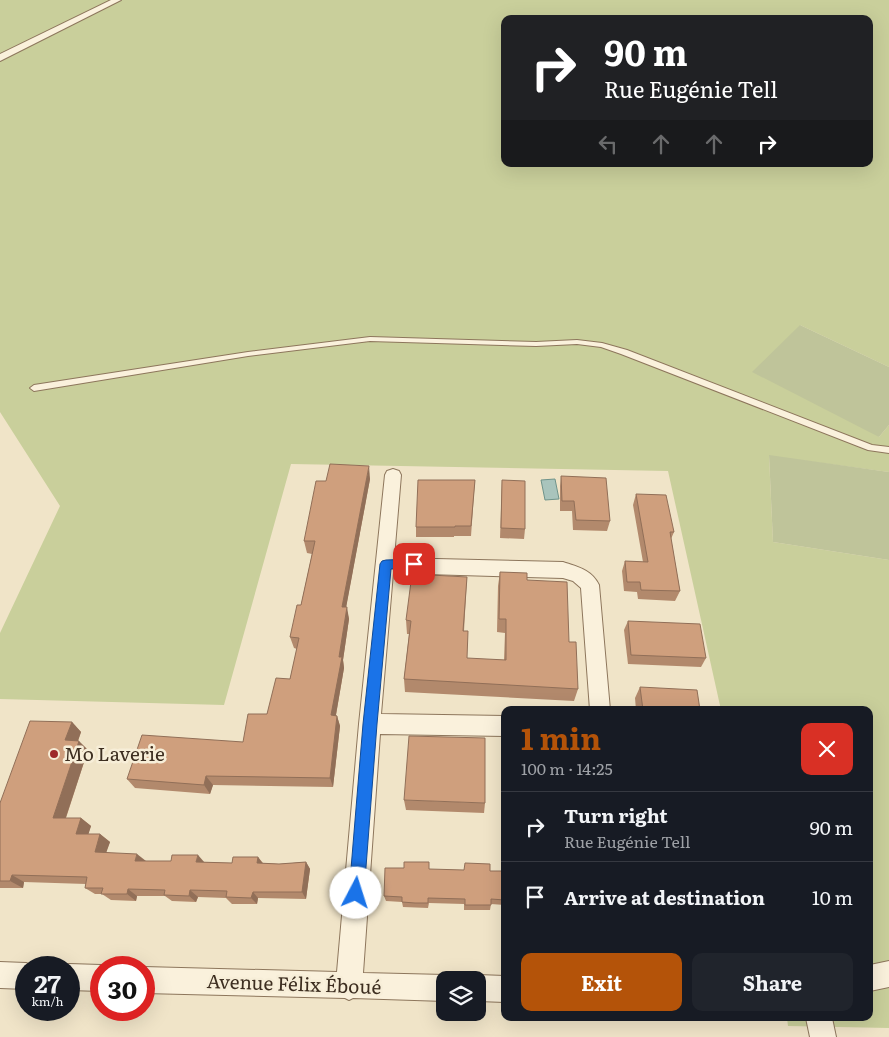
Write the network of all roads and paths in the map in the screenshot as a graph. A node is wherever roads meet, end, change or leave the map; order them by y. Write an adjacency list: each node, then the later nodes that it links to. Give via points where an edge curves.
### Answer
1 (117, 0): 2 (street)
2 (0, 58)
3 (34, 388): 4 (lane, via 248,354 370,339 536,344 577,342 602,344 837,436 871,448)
4 (889, 450)
5 (393, 476): 6 (street)
6 (386, 564): 7 (street, via 563,570 579,575 590,585); 8 (street)
7 (600, 706)
8 (370, 724): 9 (street); 15 (street)
9 (501, 726)
10 (889, 974): 13 (street)
11 (0, 975): 12 (street)
12 (15, 976)
13 (873, 977)
14 (155, 980): 15 (street, Avenue Félix Éboué)
15 (349, 986): 16 (street, Avenue Félix Éboué)
16 (436, 988)
17 (486, 988): 18 (street)
18 (501, 989)
19 (820, 1021): 20 (street)
20 (824, 1037)

